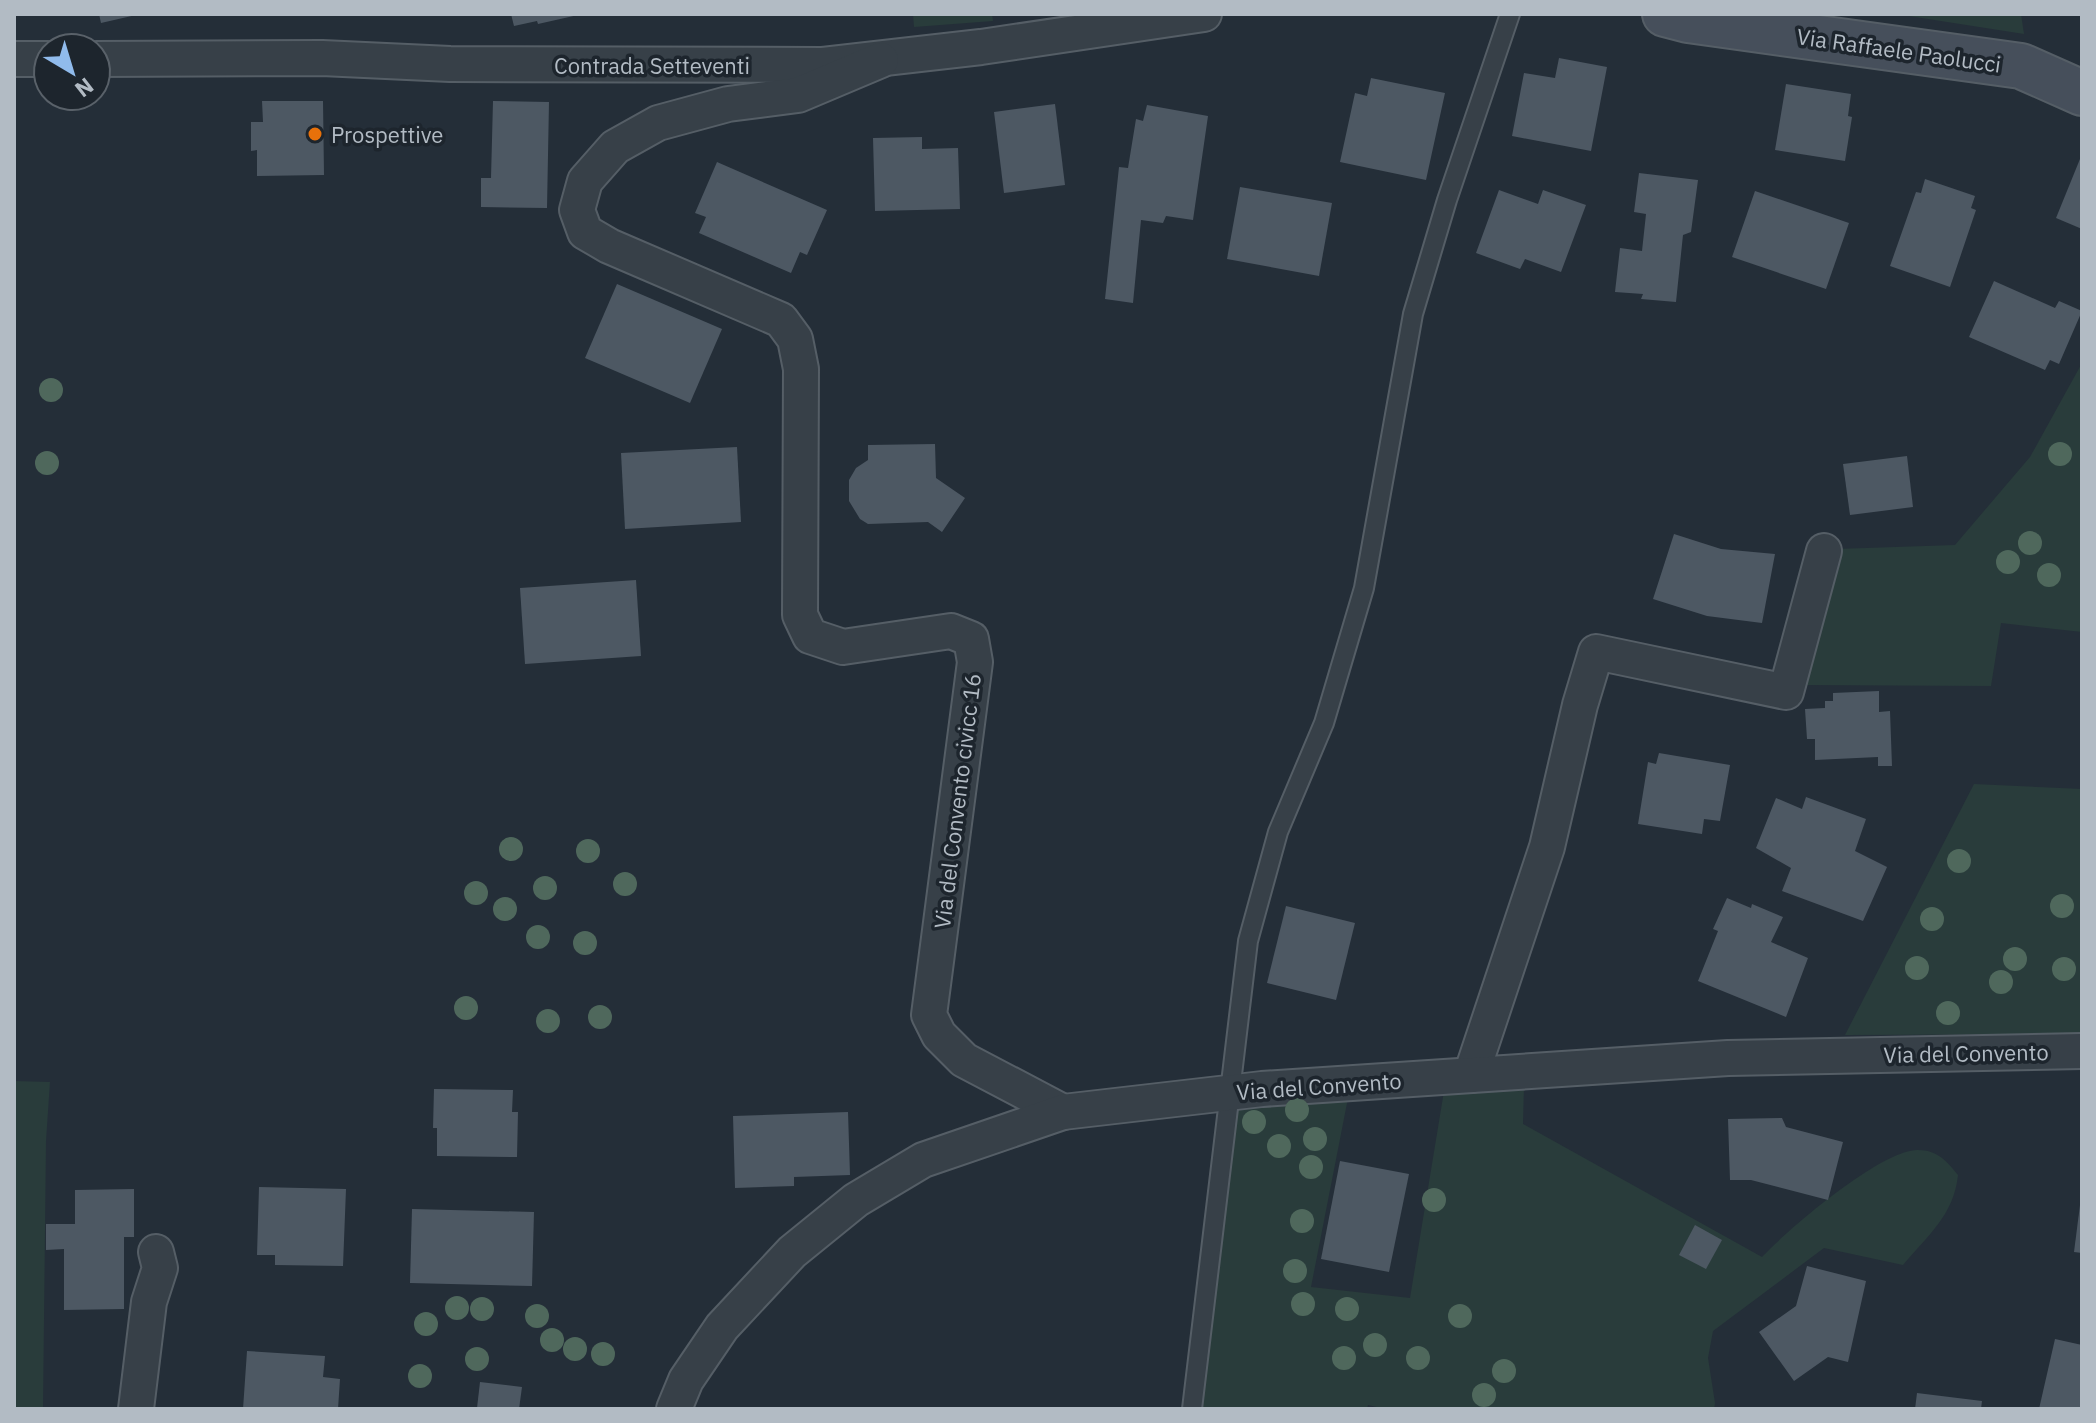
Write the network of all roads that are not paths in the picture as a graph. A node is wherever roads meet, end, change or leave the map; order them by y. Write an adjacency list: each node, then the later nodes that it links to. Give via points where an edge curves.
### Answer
1 (1204, 14): 5 (street, Contrada Setteventi)
2 (1510, 14): 10 (lane, via 1413,314 1364,588 1324,723 1278,832 1248,941)
3 (1665, 14): 6 (main road, Via Raffaele Paolucci, via 2021,66)
4 (112, 59): 5 (street, Contrada Setteventi, via 761,65)
5 (881, 60): 11 (street, Via del Convento civicc 16, via 798,95 728,104 658,123 615,147 585,181 577,210 585,232 781,320 795,339 801,369 800,615 810,636 843,647 951,631 971,639 975,662 929,1015 939,1035 964,1060)
6 (2082, 93)
7 (1824, 551): 9 (street, via 1786,692 1596,652 1547,847)
8 (2082, 1051): 9 (street, Via del Convento, via 1742,1057)
9 (1471, 1075): 10 (street, Via del Convento)
10 (1229, 1092): 11 (street, Via del Convento); 15 (lane)
11 (1063, 1112): 14 (street, Via del Convento, via 923,1160 856,1200 792,1252 722,1327 686,1380)
12 (156, 1252): 13 (street, via 160,1268 149,1302)
13 (136, 1409)
14 (674, 1409)
15 (1192, 1409)

